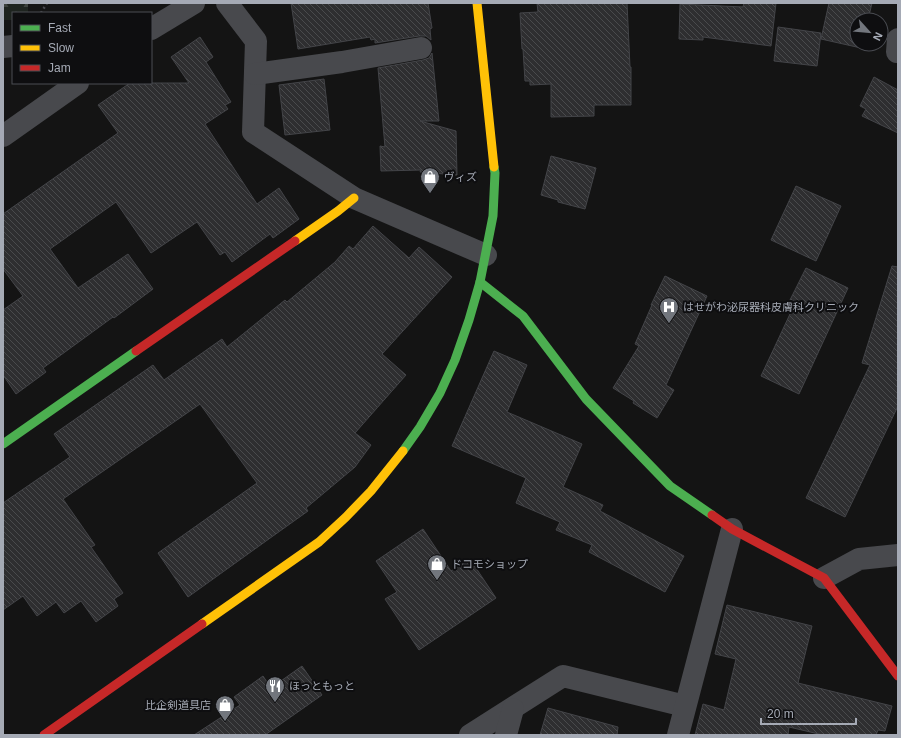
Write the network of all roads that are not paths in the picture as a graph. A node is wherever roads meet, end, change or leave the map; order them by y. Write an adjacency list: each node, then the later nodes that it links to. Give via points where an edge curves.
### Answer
1 (194, 3): 4 (street)
2 (227, 3): 6 (street, via 256,41)
3 (477, 3): 10 (street, via 495,173 493,216)
4 (152, 28)
5 (421, 48): 6 (street)
6 (255, 74): 9 (street, via 253,132)
7 (77, 84): 8 (street)
8 (3, 136)
9 (354, 198): 10 (street); 12 (street)
10 (486, 255): 11 (street)
11 (480, 282): 13 (street, via 523,316 586,399 670,486); 19 (street, via 455,360 440,393 396,460 346,517 319,542)
12 (3, 444)
13 (732, 529): 15 (street); 17 (street)
14 (898, 555): 15 (street, via 859,559)
15 (824, 578): 16 (street)
16 (898, 676)
17 (685, 706): 18 (street, via 563,676); 22 (street)
18 (512, 709): 20 (street); 21 (street)
19 (44, 735)
20 (470, 735)
21 (506, 735)
22 (678, 735)

